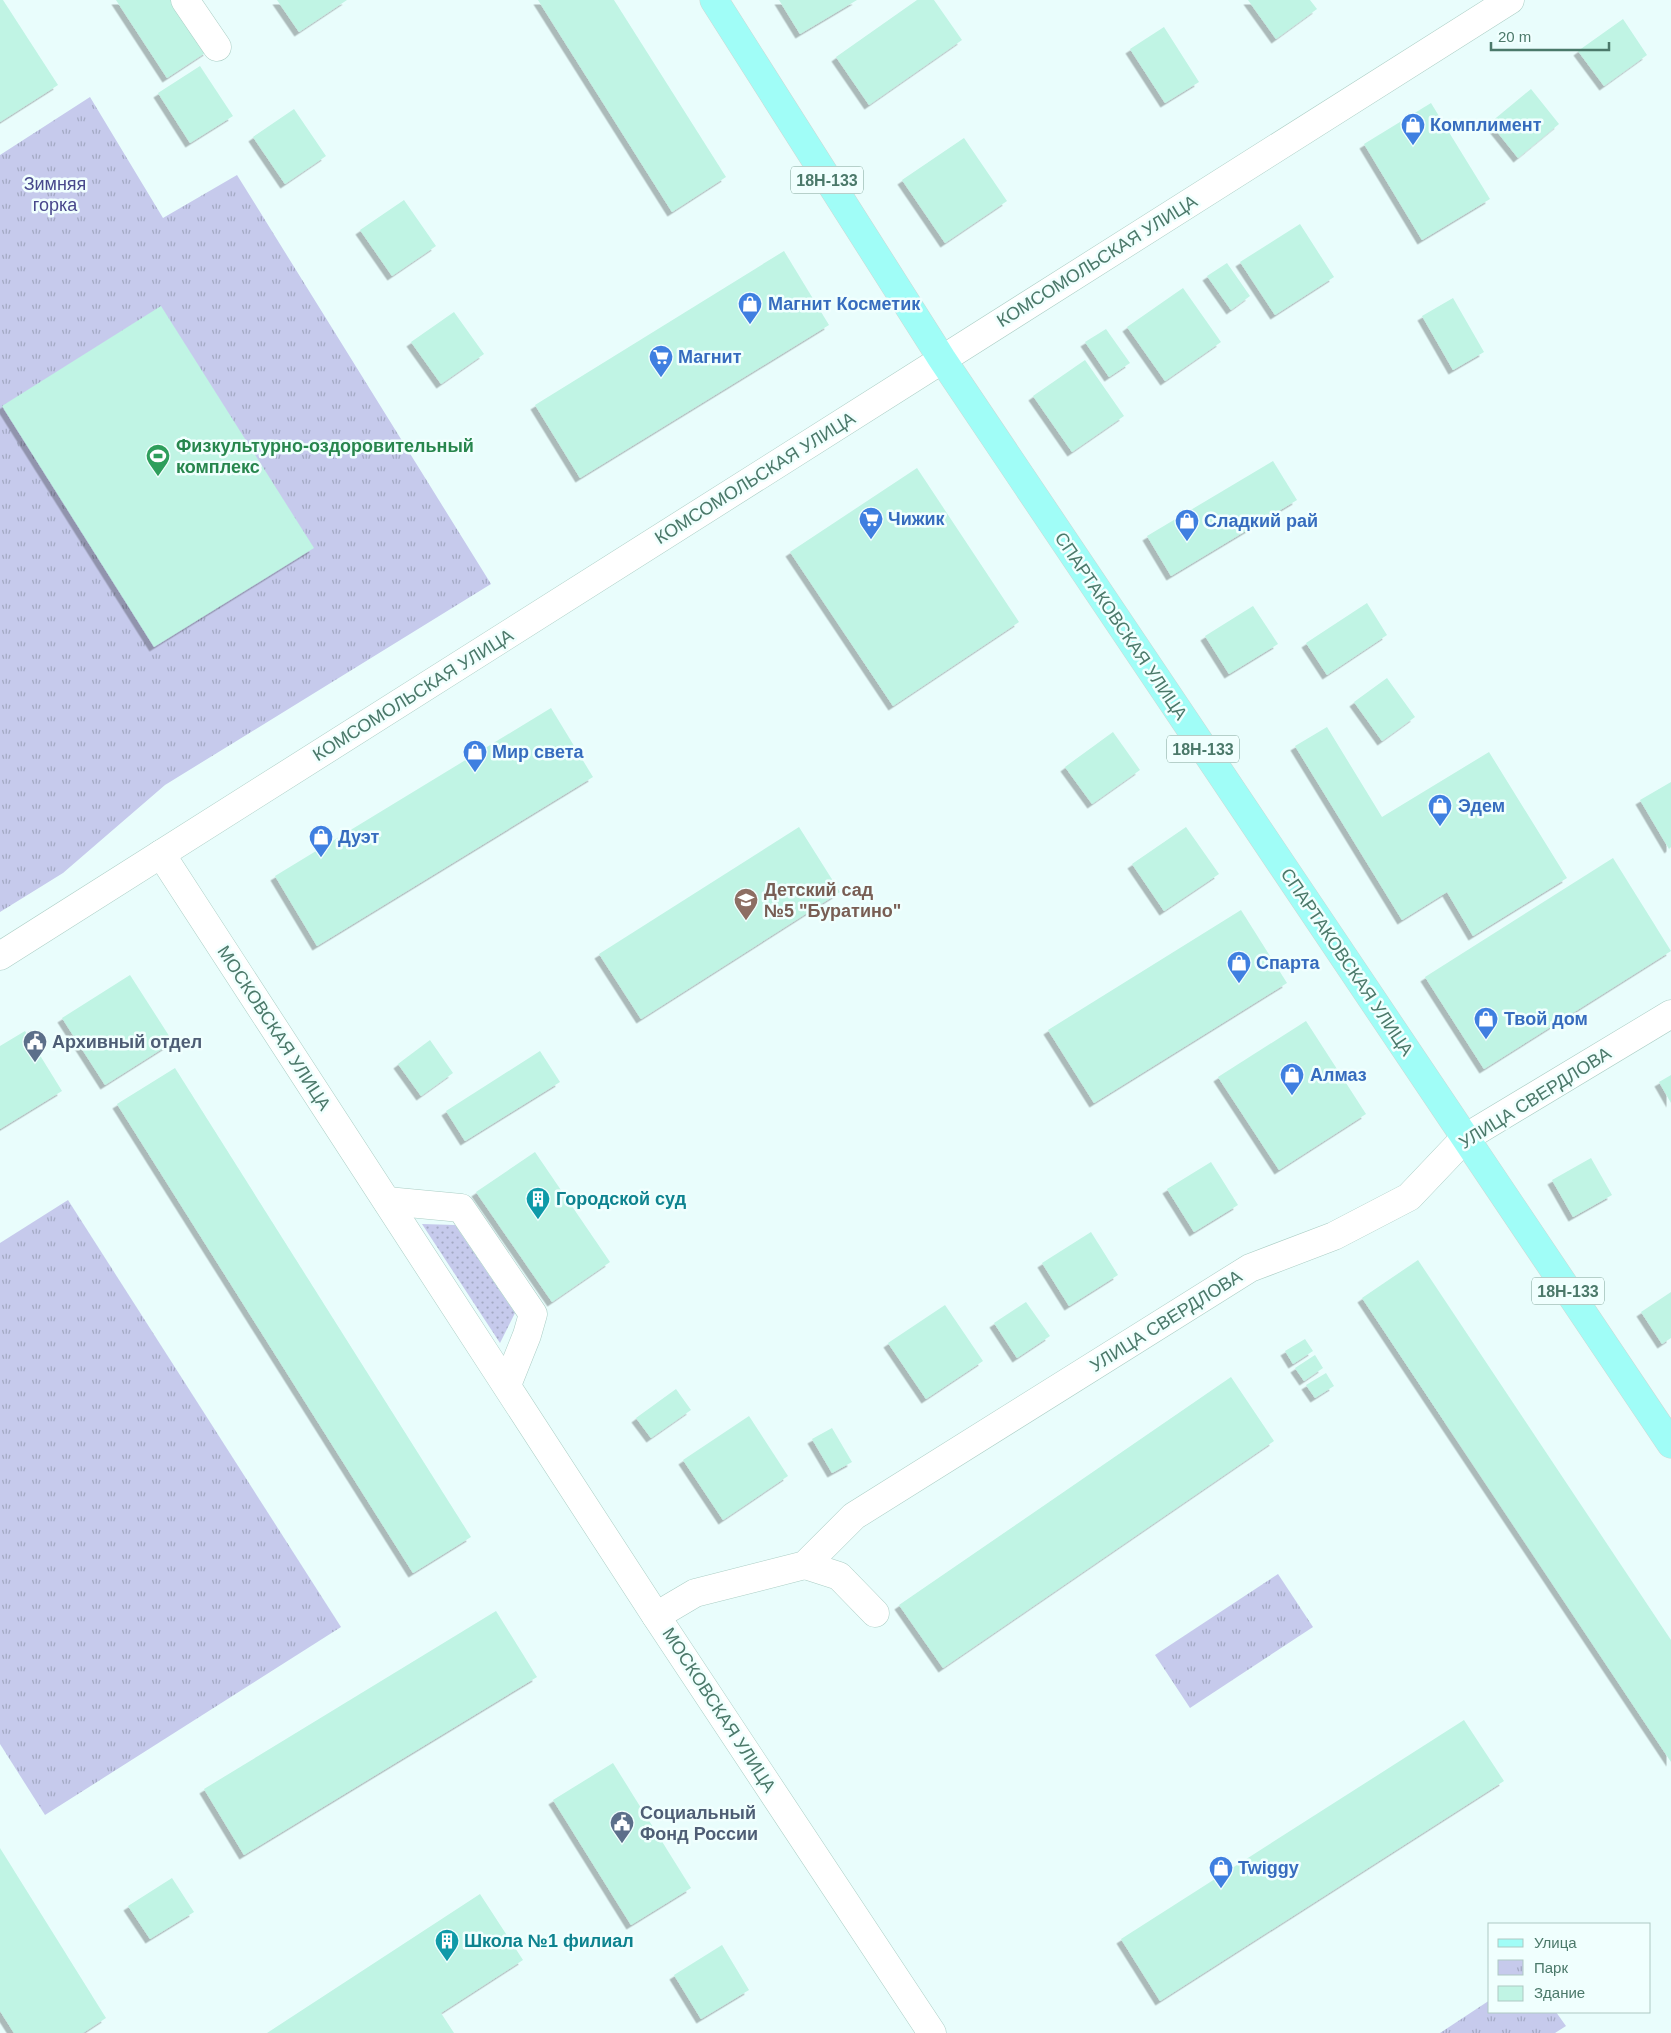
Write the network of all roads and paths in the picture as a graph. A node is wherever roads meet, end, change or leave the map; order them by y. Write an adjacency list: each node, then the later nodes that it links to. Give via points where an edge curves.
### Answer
1 (185, 0): 4 (street)
2 (714, 0): 5 (main road, СПАРТАКОВСКАЯ УЛИЦА / 18Н-133)
3 (1510, 0): 5 (street, КОМСОМОЛЬСКАЯ УЛИЦА)
4 (217, 47)
5 (942, 359): 6 (street, КОМСОМОЛЬСКАЯ УЛИЦА); 9 (main road, СПАРТАКОВСКАЯ УЛИЦА / 18Н-133)
6 (161, 854): 7 (street, КОМСОМОЛЬСКАЯ УЛИЦА); 10 (street, МОСКОВСКАЯ УЛИЦА)
7 (0, 956)
8 (1671, 1014): 9 (street, УЛИЦА СВЕРДЛОВА)
9 (1465, 1138): 12 (main road, СПАРТАКОВСКАЯ УЛИЦА / 18Н-133); 13 (street, УЛИЦА СВЕРДЛОВА, via 1409,1196 1334,1236 1250,1268 854,1516)
10 (388, 1201): 11 (street, МОСКОВСКАЯ УЛИЦА); 11 (street, via 461,1208 532,1314)
11 (507, 1385): 15 (street, МОСКОВСКАЯ УЛИЦА)
12 (1671, 1444)
13 (806, 1565): 14 (street, via 839,1576); 15 (street, via 695,1593)
14 (875, 1613)
15 (656, 1616): 16 (street, МОСКОВСКАЯ УЛИЦА)
16 (932, 2033)

